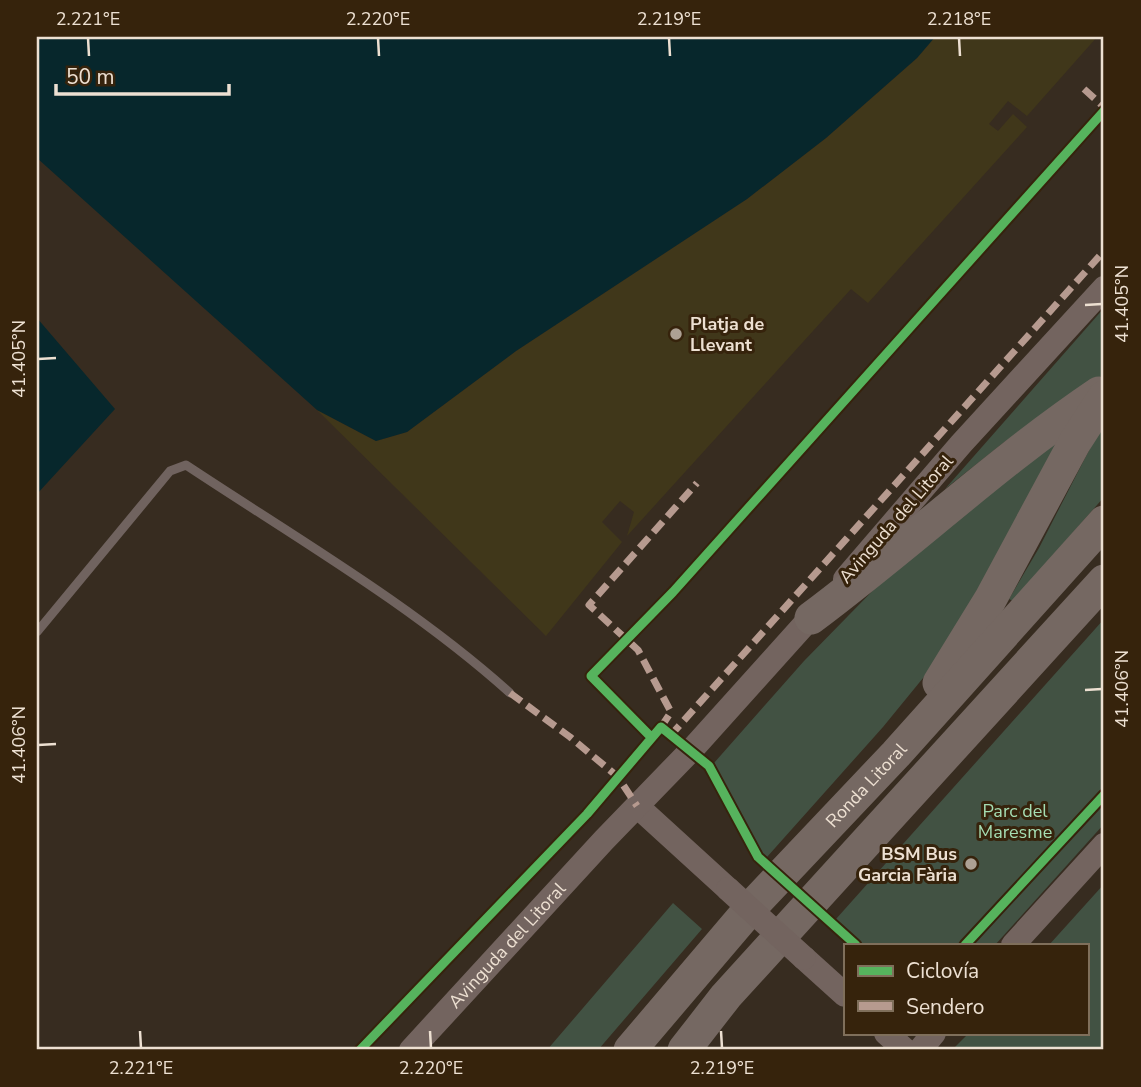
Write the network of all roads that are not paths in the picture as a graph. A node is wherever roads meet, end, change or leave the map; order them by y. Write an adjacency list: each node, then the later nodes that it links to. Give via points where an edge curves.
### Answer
1 (1104, 288): 6 (main road, Avinguda del Litoral)
2 (1104, 389): 6 (highway)
3 (1104, 397): 9 (highway, via 990,600)
4 (1104, 522): 9 (highway, Ronda Litoral)
5 (1104, 581): 18 (highway, via 726,996)
6 (811, 618): 10 (main road, Avinguda del Litoral)
7 (37, 632): 8 (lane, via 170,471 186,466 468,655)
8 (510, 693)
9 (896, 754): 17 (highway, Ronda Litoral, via 755,903)
10 (637, 806): 13 (main road, bridge); 16 (main road, Avinguda del Litoral)
11 (1104, 845): 12 (main road)
12 (1014, 944)
13 (844, 994)
14 (887, 1034): 19 (main road)
15 (933, 1034): 20 (main road)
16 (411, 1050)
17 (630, 1050)
18 (684, 1050)
19 (905, 1050)
20 (920, 1050)

